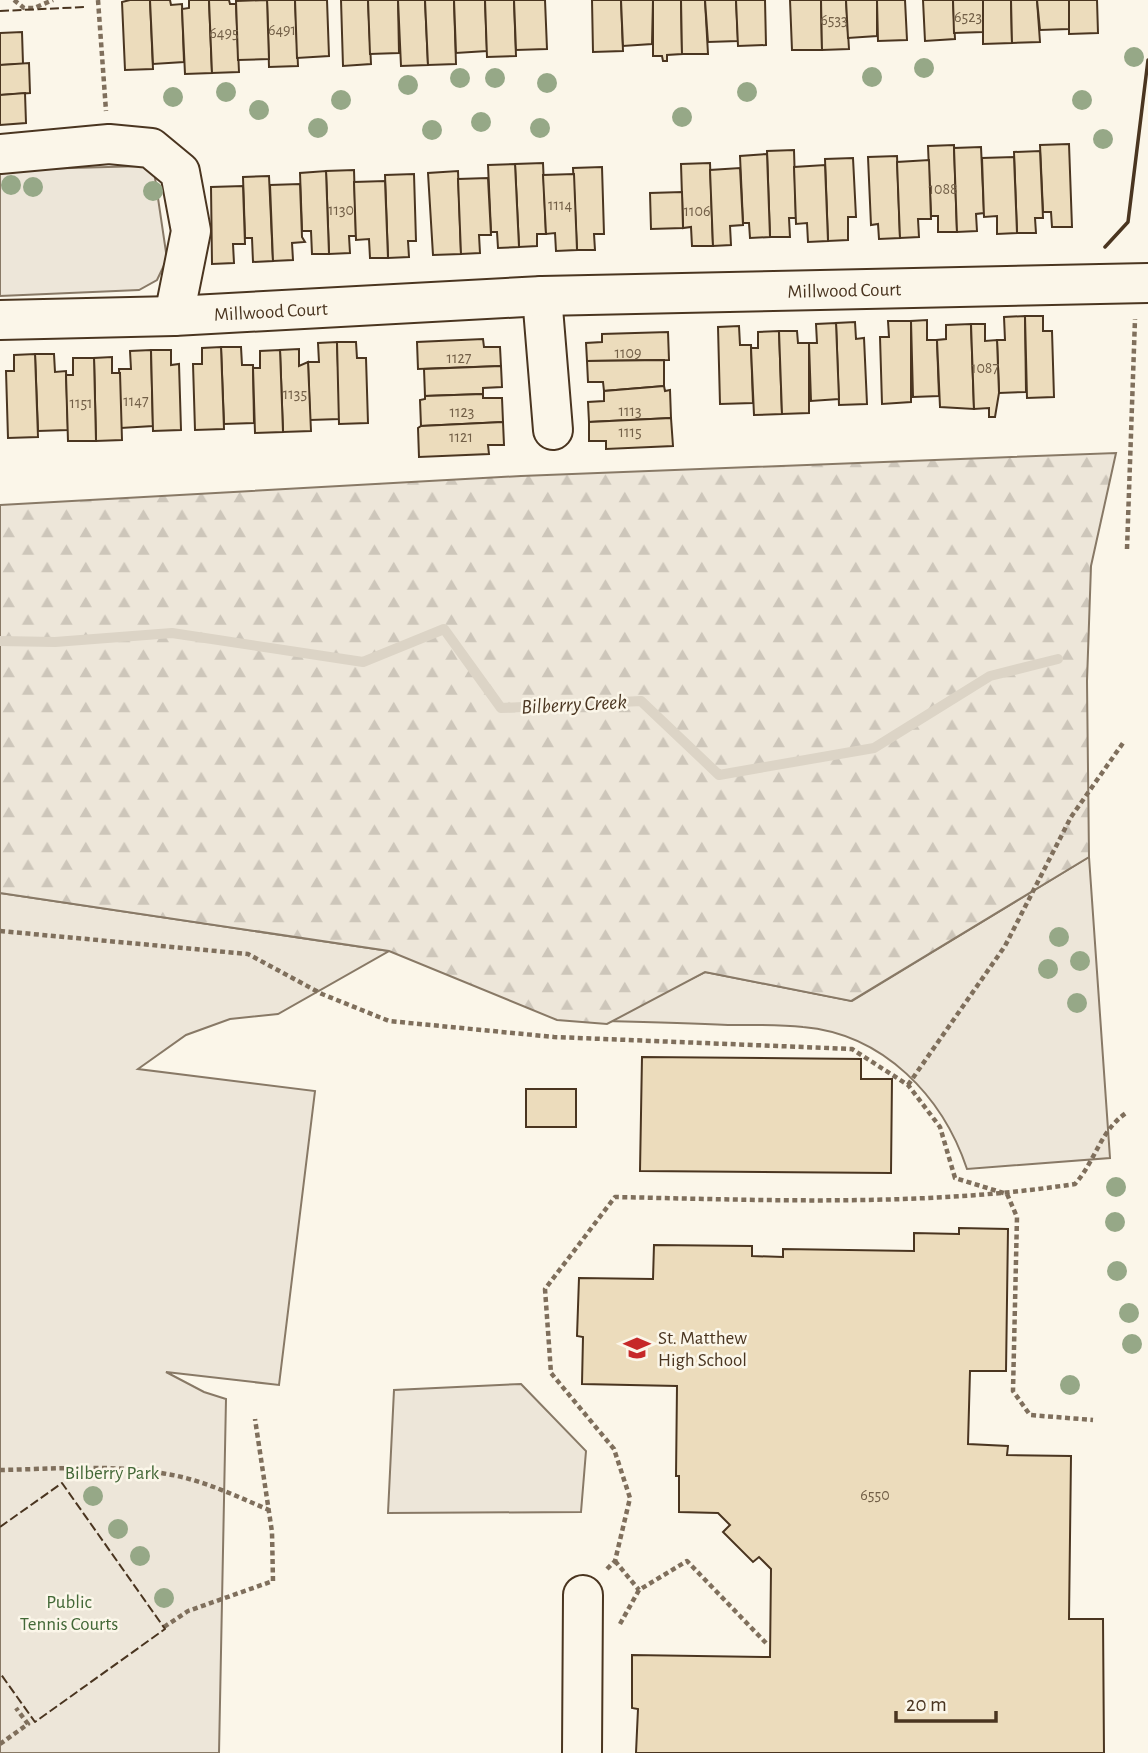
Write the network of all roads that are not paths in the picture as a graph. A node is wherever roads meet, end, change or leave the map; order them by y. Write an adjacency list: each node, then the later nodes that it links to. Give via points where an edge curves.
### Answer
1 (0, 154): 4 (street, via 109,144 151,148 180,172 191,231)
2 (542, 296): 3 (street, Millwood Court); 4 (street, Millwood Court); 6 (street)
3 (1142, 300)
4 (174, 316): 5 (street, Millwood Court)
5 (0, 320)
6 (552, 430)
7 (583, 1595): 8 (street)
8 (582, 1753)

